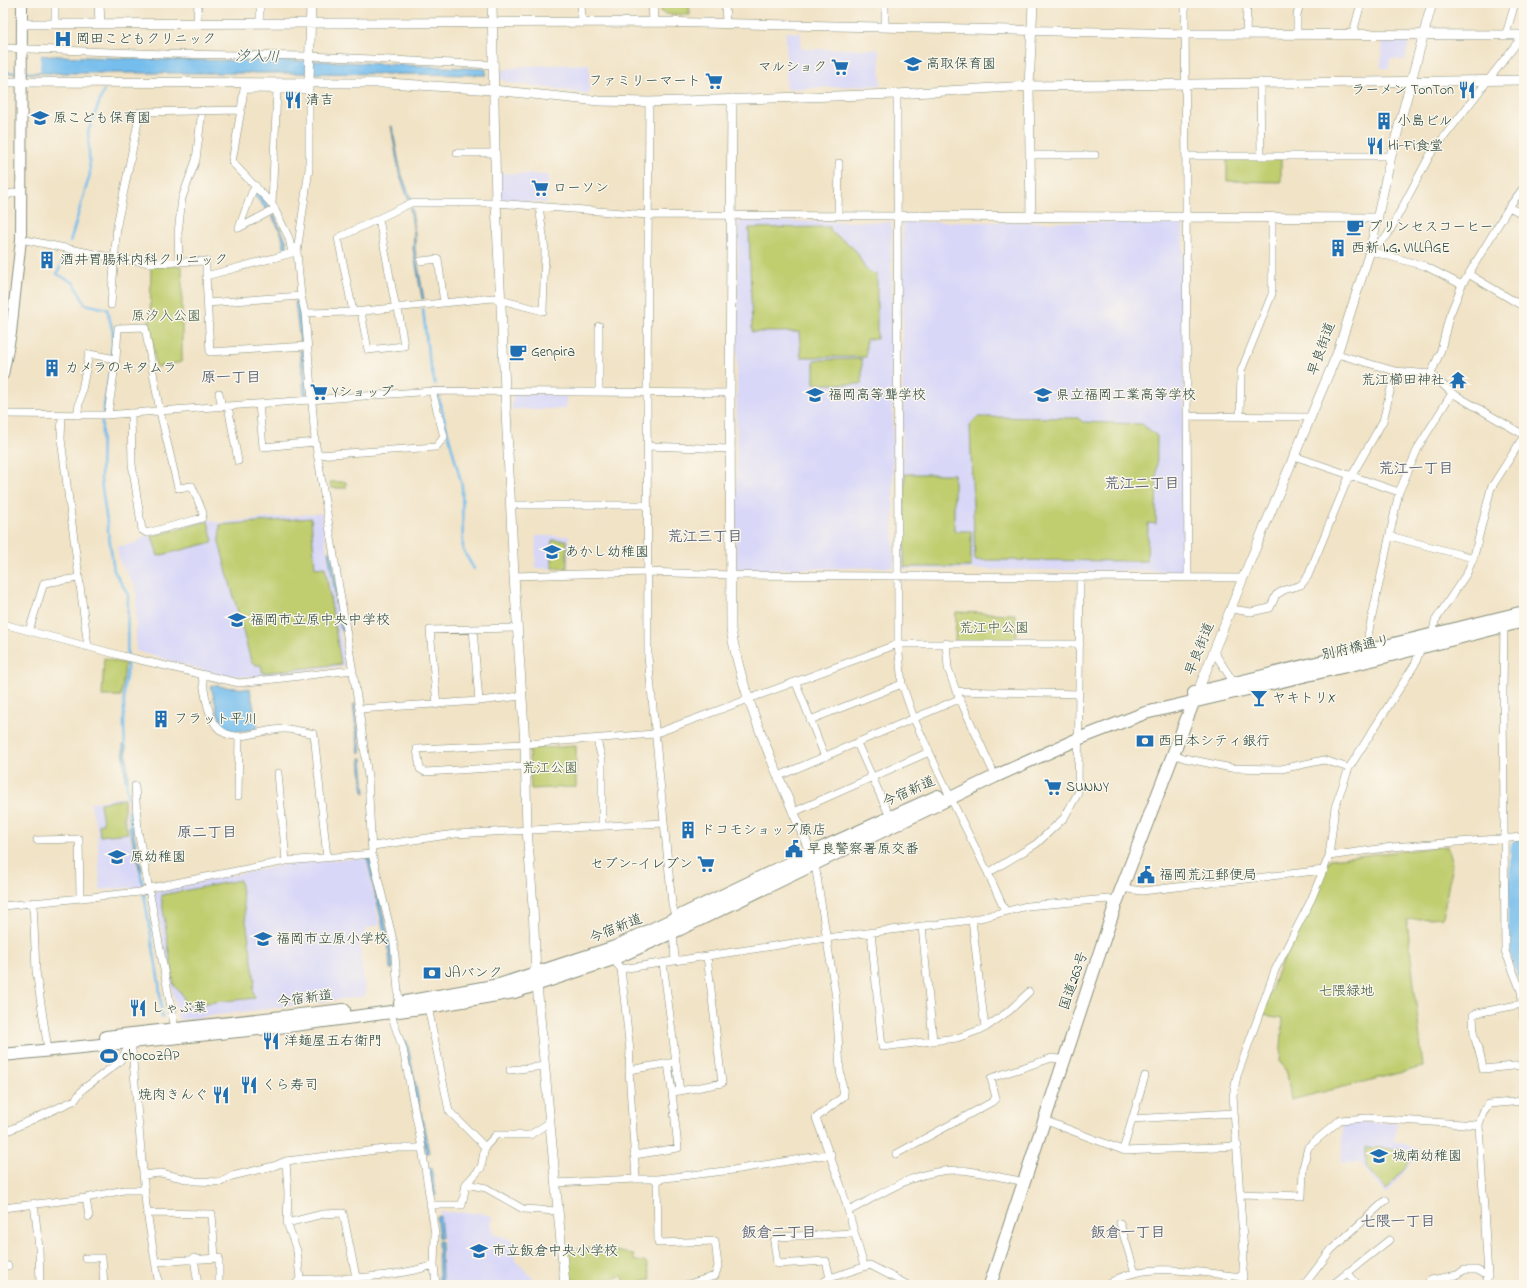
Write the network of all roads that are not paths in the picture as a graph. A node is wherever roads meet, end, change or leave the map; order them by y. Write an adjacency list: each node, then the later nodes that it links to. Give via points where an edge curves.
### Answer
1 (22, 3): 26 (main road)
2 (55, 3): 27 (street)
3 (99, 3): 28 (street)
4 (198, 3): 20 (street)
5 (260, 3): 21 (street)
6 (311, 3): 22 (street)
7 (492, 3): 23 (street)
8 (581, 3): 24 (street)
9 (653, 3): 19 (street)
10 (725, 3): 25 (street)
11 (885, 3): 29 (street)
12 (1032, 3): 30 (street)
13 (1185, 3): 31 (street)
14 (1247, 3): 35 (street)
15 (1300, 3): 36 (street)
16 (1361, 3): 32 (street)
17 (1432, 3): 33 (street, 早良街道)
18 (1514, 3): 34 (street)
19 (654, 22): 24 (street); 25 (street)
20 (197, 23): 21 (street); 28 (street)
21 (260, 23): 22 (street)
22 (310, 23): 23 (street); 40 (street)
23 (492, 23): 24 (street); 41 (street)
24 (582, 23)
25 (726, 23): 29 (street)
26 (22, 24): 27 (street); 39 (main road)
27 (55, 24): 28 (street)
28 (100, 24)
29 (885, 27): 30 (street)
30 (1031, 31): 31 (street); 49 (street)
31 (1186, 34): 35 (street); 48 (street)
32 (1353, 34): 33 (street); 36 (street)
33 (1424, 34): 34 (street); 42 (street, 早良街道)
34 (1506, 34): 37 (street)
35 (1246, 35): 36 (street)
36 (1297, 35)
37 (1524, 35): 43 (street)
38 (3, 48): 39 (street)
39 (22, 50): 40 (street); 46 (main road)
40 (310, 56): 41 (street); 50 (street)
41 (494, 65): 52 (street)
42 (1412, 80): 43 (street); 47 (street); 64 (street, 早良街道)
43 (1488, 80): 44 (street); 85 (street, via 1430,155 1387,236)
44 (1524, 80)
45 (3, 82): 46 (street)
46 (22, 82): 50 (street); 68 (main road)
47 (1260, 82): 48 (street); 63 (street)
48 (1186, 83): 49 (street); 62 (street)
49 (1029, 86): 53 (street); 60 (street)
50 (309, 87): 51 (street); 52 (street, via 388,83); 86 (street, via 309,169)
51 (277, 90): 57 (street, via 244,89); 71 (street)
52 (494, 90): 55 (street, via 599,101); 59 (street)
53 (897, 94): 54 (street); 78 (street)
54 (732, 99): 55 (street); 76 (street)
55 (649, 102): 74 (street)
56 (202, 110): 57 (street); 87 (street, via 140,112 117,225); 89 (street, via 196,160 182,198 178,233)
57 (242, 110): 66 (street, via 232,162)
58 (457, 153): 59 (street)
59 (495, 153): 70 (street)
60 (1030, 155): 61 (street); 79 (street)
61 (1095, 155)
62 (1186, 156): 63 (street); 80 (street)
63 (1261, 156): 64 (street)
64 (1391, 156): 82 (street, 早良街道)
65 (839, 163): 77 (street)
66 (256, 186): 71 (street); 71 (street, via 239,228)
67 (1524, 187): 73 (street)
68 (21, 191): 69 (street, via 8,194); 84 (main road)
69 (3, 200)
70 (496, 203): 72 (street); 83 (street, via 412,203); 94 (street)
71 (273, 206): 86 (street)
72 (539, 206): 74 (street); 94 (street, via 545,250 543,311)
73 (1509, 207): 75 (street); 90 (street)
74 (648, 214): 76 (street); 113 (street)
75 (1524, 215)
76 (732, 216): 77 (street); 115 (street)
77 (838, 216): 78 (street)
78 (898, 216): 79 (street); 145 (street)
79 (1031, 217): 80 (street)
80 (1186, 217): 81 (street); 126 (street)
81 (1272, 218): 82 (street); 127 (street, via 1272,294 1241,371)
82 (1378, 218): 85 (street, 早良街道)
83 (379, 219): 99 (street, via 395,304); 100 (street, via 338,238)
84 (21, 239): 87 (street); 109 (main road, via 11,332)
85 (1370, 247): 92 (street, via 1425,266); 105 (street, 早良街道)
86 (295, 252): 91 (street); 93 (street)
87 (114, 258): 89 (street, via 151,263); 97 (street)
88 (421, 261): 96 (street, via 438,259)
89 (179, 262): 91 (street, via 206,261)
90 (1470, 275): 92 (street); 98 (street)
91 (206, 276): 95 (street)
92 (1462, 285): 108 (street)
93 (301, 296): 95 (street); 102 (street)
94 (500, 299): 96 (street); 110 (street)
95 (207, 303): 104 (street, via 210,352)
96 (444, 303): 99 (street)
97 (111, 305)
98 (1524, 307)
99 (398, 308): 101 (street); 101 (street, via 404,346 368,350)
100 (353, 312): 101 (street); 102 (street)
101 (361, 312)
102 (305, 313): 104 (street)
103 (599, 326): 112 (street)
104 (307, 346): 117 (street)
105 (1338, 354): 107 (street); 128 (street, 早良街道)
106 (116, 359): 120 (street, via 118,328 145,327); 124 (street, via 89,354); 125 (street)
107 (1395, 371): 108 (street); 136 (street, via 1383,421)
108 (1431, 374): 116 (street)
109 (3, 375)
110 (506, 390): 111 (street); 112 (street); 138 (street)
111 (432, 391): 117 (street); 133 (street, via 444,437 436,447)
112 (599, 391): 113 (street)
113 (647, 392): 115 (street); 131 (street)
114 (219, 393): 119 (street)
115 (730, 393): 132 (street)
116 (1452, 393): 129 (street); 137 (street, via 1419,446)
117 (311, 399): 118 (street); 130 (street)
118 (258, 404): 119 (street); 130 (street, via 263,447)
119 (225, 407): 120 (street); 135 (street)
120 (160, 412): 121 (street); 121 (street, via 178,488 192,486 203,513 202,518 147,533 142,530 135,495)
121 (131, 413): 125 (street)
122 (3, 414): 123 (street)
123 (62, 415): 124 (street); 146 (street, via 61,439)
124 (77, 415): 125 (street)
125 (104, 415)
126 (1187, 416): 127 (street); 148 (street)
127 (1240, 416): 128 (street)
128 (1310, 417): 134 (street, 早良街道)
129 (1524, 436): 141 (street, via 1491,488)
130 (315, 442): 133 (street)
131 (647, 446): 132 (street); 139 (street)
132 (731, 449): 143 (street)
133 (317, 455): 166 (street)
134 (1294, 456): 136 (street); 149 (street, 早良街道)
135 (238, 461)
136 (1350, 476): 137 (street); 150 (street, via 1308,576 1301,585 1284,590 1276,596 1270,608 1247,612)
137 (1399, 492): 140 (street)
138 (511, 505): 139 (street); 144 (street)
139 (647, 505): 142 (street)
140 (1390, 536): 141 (street); 165 (street, via 1368,635)
141 (1473, 558): 158 (street, via 1468,573 1435,621)
142 (647, 572): 143 (street); 144 (street); 182 (street, via 648,657)
143 (731, 575): 145 (street); 176 (street, via 731,630)
144 (514, 576): 155 (street)
145 (898, 577): 147 (street); 161 (street)
146 (79, 578): 157 (street, via 44,583); 163 (street)
147 (1080, 578): 148 (street); 162 (street)
148 (1188, 578): 149 (street)
149 (1243, 578): 150 (street, 早良街道)
150 (1231, 609): 164 (street, 早良街道)
151 (1524, 612): 153 (highway, 別府橋通り)
152 (1524, 621): 153 (highway, 別府橋通り)
153 (1504, 622): 158 (highway, 別府橋通り); 206 (street)
154 (3, 624): 157 (street)
155 (517, 628): 156 (street); 173 (street)
156 (473, 629): 177 (street); 178 (street, via 430,630)
157 (29, 631): 163 (street)
158 (1432, 639): 160 (highway, 別府橋通り)
159 (946, 643): 161 (street); 162 (street); 171 (street, via 948,668)
160 (1419, 643): 165 (highway, 別府橋通り); 192 (street, via 1415,664)
161 (898, 644): 168 (street); 170 (street)
162 (1080, 644): 172 (street)
163 (88, 647): 167 (street)
164 (1214, 652): 169 (street); 174 (street, 早良街道)
165 (1375, 654): 169 (highway, 別府橋通り); 174 (highway, 別府橋通り)
166 (353, 670): 167 (street, via 240,683); 179 (street)
167 (202, 676): 184 (street, via 208,710 215,725 223,733)
168 (796, 683): 176 (street); 181 (street)
169 (1234, 683): 174 (highway, 別府橋通り)
170 (902, 684): 180 (street); 181 (street)
171 (956, 691): 172 (street); 175 (street)
172 (1079, 694): 183 (street)
173 (522, 696): 177 (street); 187 (street)
174 (1196, 696): 183 (highway, 今宿新道, via 1138,709); 189 (highway, 国道263号)
175 (959, 699): 180 (street); 193 (street)
176 (750, 700): 182 (street); 195 (street)
177 (479, 701): 178 (street)
178 (437, 704): 179 (street)
179 (359, 709): 208 (street, via 368,777)
180 (914, 719): 186 (street); 188 (street)
181 (810, 720): 190 (street)
182 (654, 734): 185 (street); 202 (street)
183 (1079, 735): 193 (highway, 今宿新道); 198 (highway, 今宿新道); 216 (street, via 1078,793 1064,818 1036,844)
184 (239, 736): 199 (street); 211 (street, via 285,729 314,734)
185 (596, 740): 187 (street); 203 (street, via 602,760)
186 (857, 743): 190 (street); 196 (street)
187 (525, 744): 191 (street); 191 (street, via 416,749 420,769 425,772)
188 (929, 752): 196 (street); 198 (street)
189 (1173, 754): 192 (street, via 1231,768 1282,769 1324,760); 218 (highway, 国道263号)
190 (825, 757): 195 (street)
191 (524, 766): 204 (street)
192 (1349, 768): 210 (street, via 1335,807)
193 (992, 769): 198 (highway, 今宿新道)
194 (278, 773): 214 (street)
195 (779, 776): 200 (street)
196 (872, 777): 200 (street); 201 (street)
197 (135, 786): 217 (street, via 138,831)
198 (949, 795): 201 (highway, 今宿新道); 213 (highway, 今宿新道); 216 (street)
199 (238, 796)
200 (794, 812): 213 (street)
201 (890, 818): 213 (highway, 今宿新道)
202 (663, 823): 203 (street); 224 (street)
203 (602, 825): 204 (street)
204 (527, 829): 208 (street, via 455,834); 236 (street)
205 (1524, 837): 206 (street)
206 (1504, 838): 210 (street, via 1392,847); 239 (street, via 1505,951 1521,991)
207 (37, 840): 219 (street, via 79,838)
208 (373, 846): 209 (street)
209 (372, 854): 211 (street); 238 (street, via 394,944)
210 (1329, 856): 215 (street)
211 (327, 857): 214 (street)
212 (1524, 857): 230 (street)
213 (813, 859): 224 (highway, 今宿新道); 227 (highway, 今宿新道); 229 (street)
214 (286, 860): 217 (street)
215 (1324, 870): 218 (street, via 1142,890); 260 (street, via 1312,900 1274,970 1237,1076 1233,1096)
216 (988, 873): 223 (street)
217 (150, 888): 219 (street, via 140,892); 244 (street)
218 (1121, 888): 221 (highway, 国道263号)
219 (80, 897): 220 (street)
220 (32, 902): 222 (street); 247 (street, via 36,970)
221 (1116, 903): 223 (street, via 1108,899 1027,906); 250 (highway, 国道263号)
222 (3, 906)
223 (1005, 911): 225 (street)
224 (676, 919): 236 (highway, 今宿新道)
225 (972, 920): 226 (street); 243 (street)
226 (922, 926): 228 (street); 246 (street)
227 (673, 932): 232 (highway, 今宿新道); 233 (street)
228 (871, 932): 229 (street); 246 (street, via 882,1047)
229 (826, 938): 231 (street); 270 (street, via 836,998 844,1096 816,1118)
230 (1524, 943)
231 (707, 956): 233 (street); 257 (street, via 722,1083)
232 (613, 959): 235 (street); 236 (highway, 今宿新道)
233 (675, 961): 234 (street)
234 (663, 963): 235 (street); 251 (street)
235 (621, 969): 255 (street, via 630,1050)
236 (537, 980): 238 (highway, 今宿新道); 240 (highway, 今宿新道, via 514,992); 253 (street)
237 (1029, 992): 243 (street, via 1009,1011)
238 (399, 1003): 244 (highway, 今宿新道)
239 (1522, 1004): 242 (street); 252 (street, via 1473,1016 1474,1036 1483,1069)
240 (428, 1007): 241 (highway, 今宿新道); 267 (street, via 449,1111)
241 (390, 1012): 245 (highway, 今宿新道, via 287,1026); 268 (street, via 403,1049)
242 (1524, 1022)
243 (985, 1028): 246 (street, via 957,1038)
244 (175, 1029): 245 (highway, 今宿新道)
245 (131, 1038): 247 (highway, 今宿新道); 249 (highway, 今宿新道); 265 (street, via 119,1062 83,1089 75,1100); 274 (street)
246 (933, 1041)
247 (47, 1043): 248 (highway, 今宿新道)
248 (3, 1048)
249 (3, 1055)
250 (1064, 1060): 262 (highway, 国道263号); 271 (street, via 1052,1058 991,1078 996,1098 992,1102)
251 (672, 1063): 255 (street); 257 (street); 258 (street)
252 (1524, 1065)
253 (545, 1066): 254 (street); 263 (street)
254 (510, 1070)
255 (629, 1070): 272 (street)
256 (1145, 1076): 261 (street)
257 (680, 1091): 258 (street)
258 (672, 1092): 272 (street, via 678,1148)
259 (1524, 1101): 264 (street, via 1490,1104 1483,1112)
260 (1234, 1113): 261 (street); 266 (street)
261 (1132, 1119): 269 (street)
262 (1044, 1120): 269 (street); 278 (highway, 国道263号)
263 (550, 1122): 267 (street, via 530,1135 496,1135); 277 (street)
264 (1479, 1125): 281 (street, via 1367,1118 1340,1120 1308,1147 1303,1168 1302,1196); 303 (street)
265 (3, 1133)
266 (1238, 1146): 269 (street); 281 (street)
267 (485, 1147): 279 (street, via 481,1168)
268 (422, 1148): 273 (street, via 393,1148); 285 (street)
269 (1123, 1150)
270 (831, 1154): 276 (street, via 734,1170); 288 (street)
271 (896, 1154)
272 (634, 1155): 275 (street)
273 (286, 1161): 274 (street, via 232,1176 221,1182 195,1181 161,1173); 291 (street)
274 (143, 1176): 280 (street)
275 (636, 1179): 276 (street); 277 (street)
276 (657, 1179): 315 (street, via 658,1243 715,1241 718,1266 715,1276)
277 (555, 1183): 287 (street)
278 (1024, 1183): 288 (street, via 957,1170 934,1172 912,1178); 318 (highway, 国道263号)
279 (466, 1184): 285 (street, via 462,1205); 287 (street, via 486,1188 523,1209)
280 (144, 1190): 282 (street, via 124,1190); 289 (street)
281 (1241, 1194): 305 (street)
282 (86, 1198): 284 (street); 290 (street)
283 (1386, 1200): 321 (street, via 1331,1250)
284 (34, 1203): 286 (street); 308 (street)
285 (430, 1205): 299 (street, via 436,1234)
286 (3, 1208)
287 (558, 1211): 314 (street)
288 (849, 1211): 293 (street)
289 (147, 1213): 297 (street, via 212,1214); 298 (street)
290 (89, 1217)
291 (287, 1223): 304 (street, via 323,1214 343,1213); 307 (street, via 297,1251)
292 (1120, 1223): 302 (street)
293 (854, 1232): 300 (street); 306 (street, via 777,1238 774,1241 777,1264 826,1261)
294 (1389, 1240): 301 (street)
295 (85, 1258): 309 (street, via 102,1258)
296 (194, 1258): 297 (street); 298 (street); 311 (street)
297 (215, 1258): 312 (street, via 219,1258)
298 (155, 1262): 310 (street)
299 (434, 1265): 304 (street); 313 (street)
300 (864, 1266): 306 (street); 317 (street, via 870,1265)
301 (1347, 1272): 322 (street); 323 (street)
302 (1135, 1273): 305 (street, via 1157,1270); 319 (street)
303 (1488, 1276): 324 (street, via 1477,1270 1464,1270 1457,1275 1431,1280); 325 (street)
304 (356, 1277): 307 (street)
305 (1243, 1277): 320 (street)
306 (830, 1278): 316 (street)
307 (298, 1282)
308 (40, 1285)
309 (104, 1285)
310 (159, 1285)
311 (198, 1285)
312 (219, 1285)
313 (436, 1285)
314 (565, 1285)
315 (685, 1285)
316 (818, 1285)
317 (908, 1285)
318 (990, 1285)
319 (1107, 1285)
320 (1242, 1285)
321 (1304, 1285)
322 (1332, 1285)
323 (1358, 1285)
324 (1426, 1285)
325 (1486, 1285)

